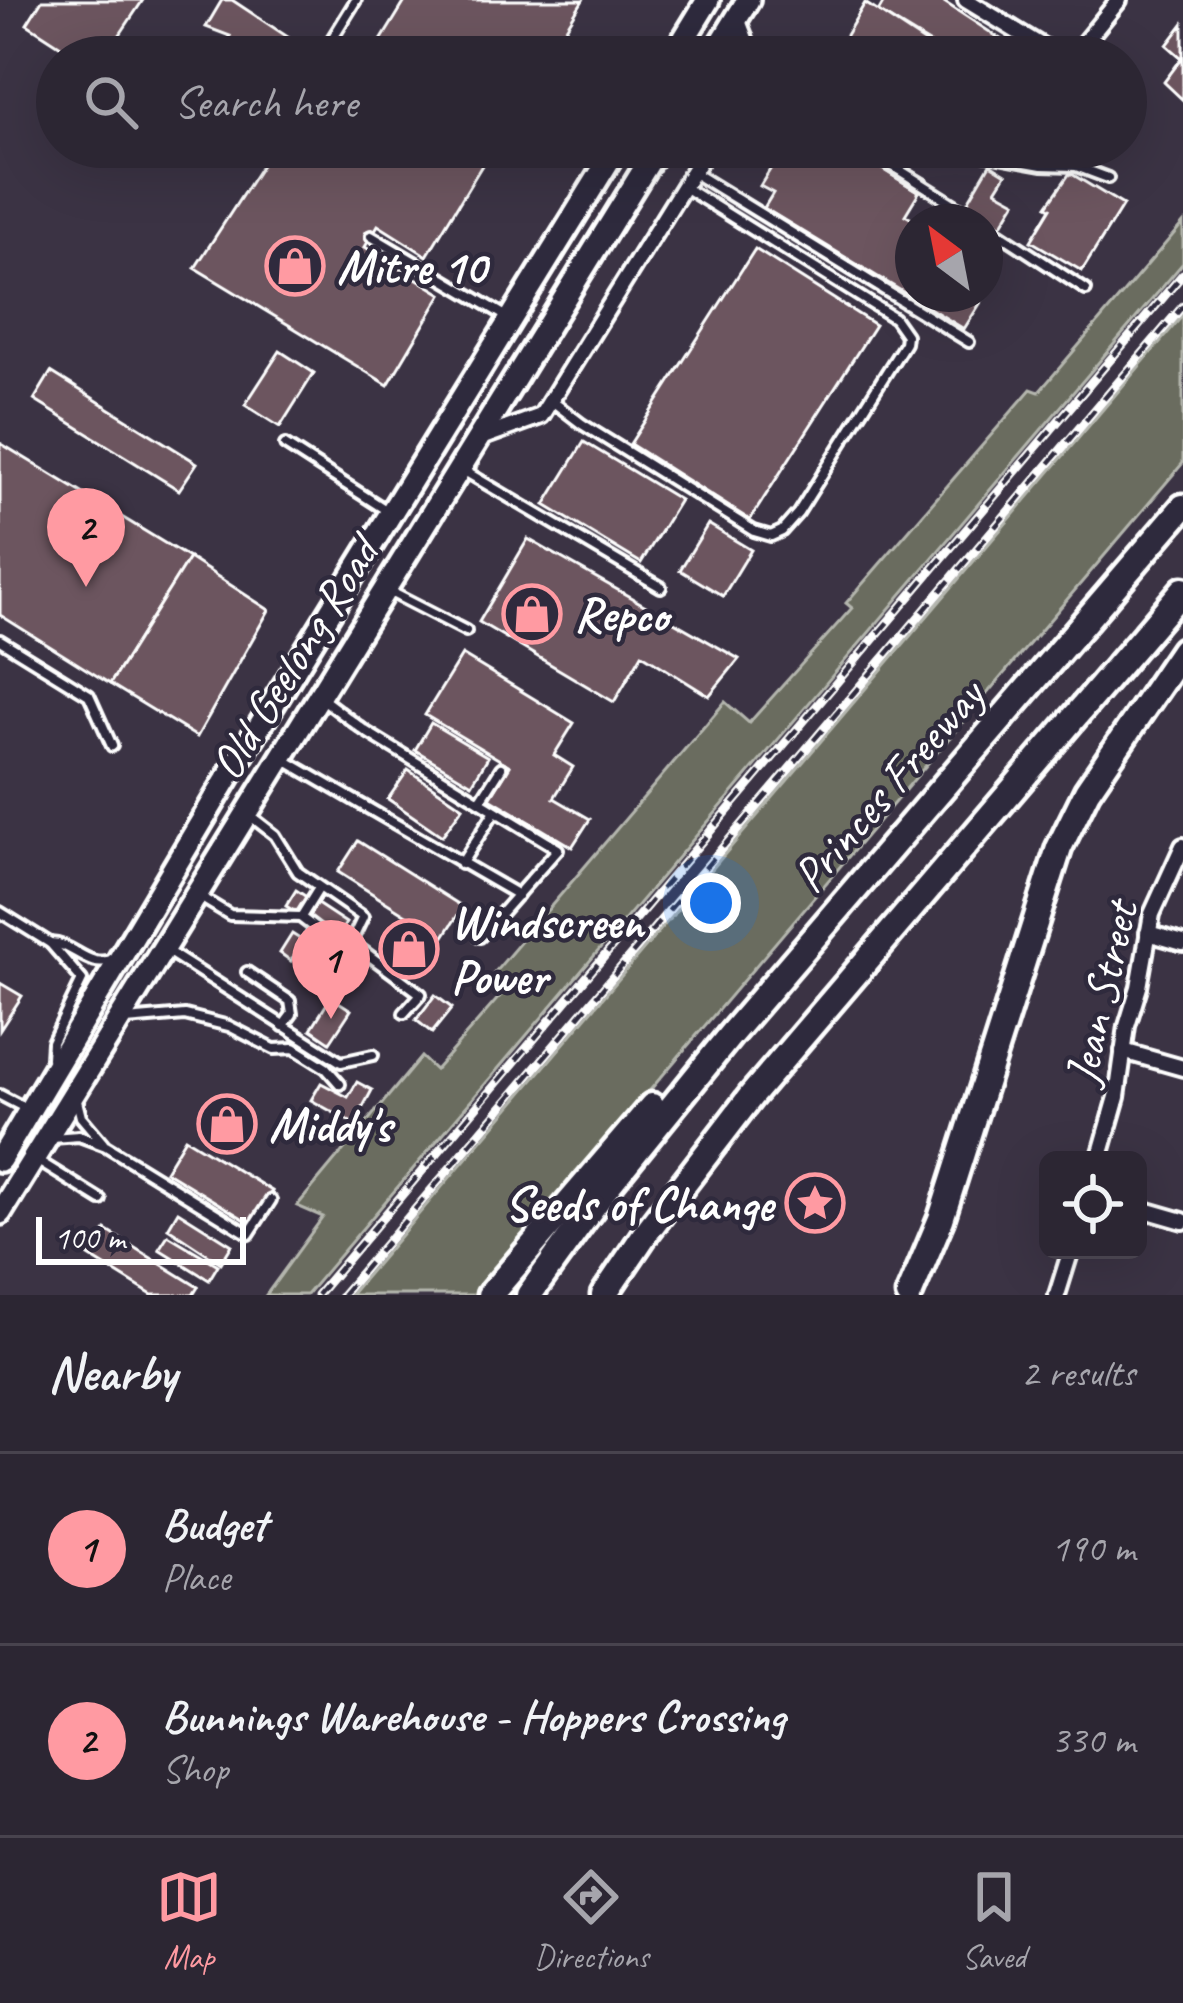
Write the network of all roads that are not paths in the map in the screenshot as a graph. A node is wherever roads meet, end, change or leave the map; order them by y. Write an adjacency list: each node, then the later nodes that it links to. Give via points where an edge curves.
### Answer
1 (356, 0): 6 (lane)
2 (709, 0): 5 (main road); 7 (main road)
3 (966, 0): 9 (street)
4 (1119, 0): 10 (street)
5 (743, 9): 8 (main road)
6 (334, 36)
7 (686, 36)
8 (726, 36)
9 (1025, 36)
10 (1090, 36)
11 (604, 168): 23 (main road, Old Geelong Road)
12 (645, 168): 24 (main road, Old Geelong Road)
13 (695, 168): 16 (street)
14 (896, 168): 19 (lane)
15 (1081, 168): 17 (lane)
16 (693, 172): 18 (street); 25 (lane)
17 (1108, 178)
18 (684, 187): 26 (street); 26 (lane, via 894,318 905,343 798,513 771,536)
19 (954, 204)
20 (1003, 235): 22 (lane)
21 (371, 236): 23 (lane)
22 (1086, 290)
23 (511, 319): 24 (main road); 31 (main road, Old Geelong Road)
24 (541, 336): 27 (main road, Old Geelong Road)
25 (969, 341)
26 (552, 401): 27 (street, via 532,422)
27 (477, 440): 29 (main road, Old Geelong Road)
28 (285, 445): 31 (lane)
29 (459, 468): 32 (main road, Old Geelong Road); 34 (lane)
30 (1183, 507): 56 (highway, Princes Freeway)
31 (391, 513): 32 (main road); 33 (main road, Old Geelong Road)
32 (421, 531): 35 (main road, Old Geelong Road)
33 (355, 572): 35 (main road); 44 (main road, Old Geelong Road)
34 (661, 587)
35 (384, 589): 37 (lane); 40 (main road, Old Geelong Road)
36 (1183, 590): 87 (highway, Princes Freeway, via 751,1096)
37 (466, 631)
38 (0, 640): 41 (lane, via 89,695)
39 (1183, 650): 88 (highway, via 1087,791 1059,848)
40 (320, 697): 42 (main road, Old Geelong Road); 45 (lane)
41 (112, 746)
42 (282, 758): 47 (main road, Old Geelong Road); 49 (lane)
43 (501, 768): 45 (lane)
44 (217, 795): 47 (main road); 62 (main road, Old Geelong Road)
45 (480, 801): 46 (lane)
46 (495, 811): 49 (lane); 52 (lane, via 558,849)
47 (247, 813): 50 (lane); 51 (main road, Old Geelong Road)
48 (1183, 846): 55 (street, Jean Street)
49 (461, 865): 52 (lane)
50 (319, 888): 54 (lane); 58 (lane, via 363,917)
51 (196, 895): 54 (lane, via 230,915); 61 (main road, Old Geelong Road)
52 (518, 896): 57 (lane)
53 (0, 911): 59 (lane)
54 (300, 917): 58 (lane, via 329,939)
55 (1148, 933): 60 (street); 67 (street, Jean Street)
56 (814, 934): 85 (highway); 86 (highway, Princes Freeway, via 645,1138)
57 (480, 937)
58 (351, 942): 64 (lane, via 421,994)
59 (50, 943): 62 (lane, via 98,964); 70 (lane, via 82,980 52,1042)
60 (1183, 943)
61 (163, 948): 65 (main road, Old Geelong Road); 66 (lane)
62 (121, 956): 70 (main road, Old Geelong Road)
63 (247, 972): 66 (lane, via 290,1001)
64 (404, 1013)
65 (118, 1020): 71 (lane, via 185,1015 229,1026 274,1049 294,1048); 73 (main road, Old Geelong Road)
66 (283, 1026): 68 (lane, via 341,1062)
67 (1123, 1051): 69 (street); 77 (street, Jean Street)
68 (373, 1054)
69 (1183, 1068)
70 (50, 1075): 74 (main road, Old Geelong Road)
71 (340, 1084)
72 (0, 1094): 74 (lane)
73 (72, 1094): 74 (main road, via 46,1114); 75 (lane); 76 (main road, Old Geelong Road)
74 (29, 1109): 78 (main road, Old Geelong Road)
75 (106, 1146): 76 (lane, via 79,1136); 80 (lane, via 249,1234)
76 (39, 1149): 79 (lane); 82 (main road, Old Geelong Road)
77 (1102, 1151)
78 (0, 1160)
79 (101, 1200)
80 (272, 1200)
81 (1147, 1211): 83 (street)
82 (0, 1214)
83 (1183, 1221)
84 (1068, 1259): 89 (street)
85 (490, 1295)
86 (529, 1295)
87 (604, 1295)
88 (909, 1295)
89 (1057, 1295)

